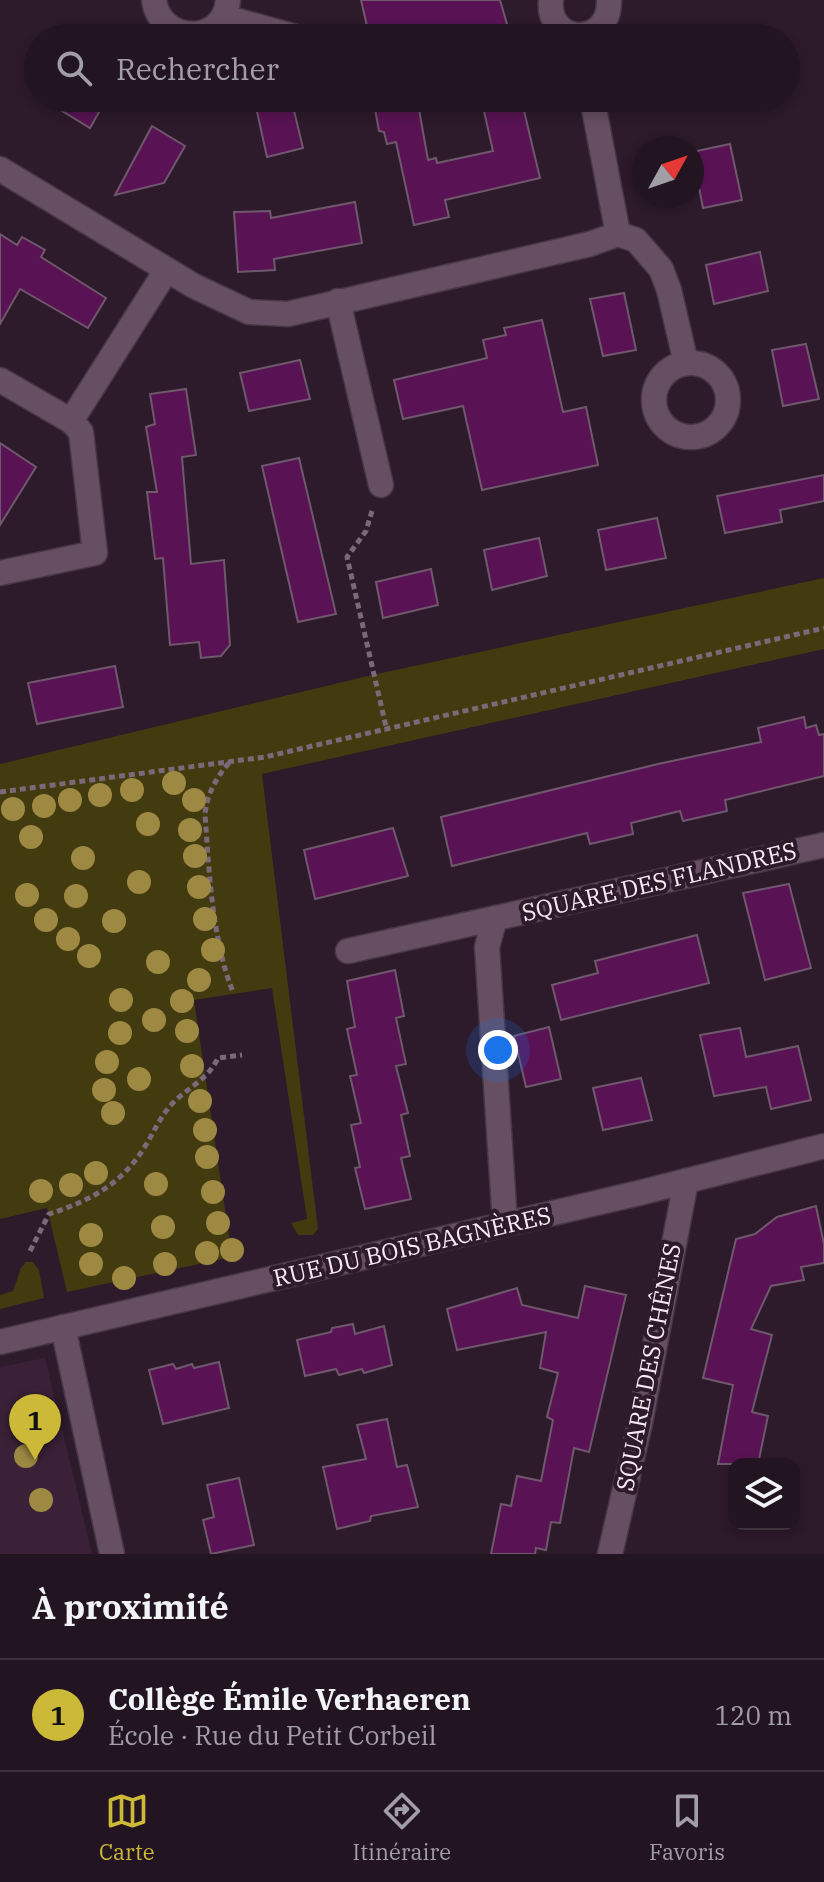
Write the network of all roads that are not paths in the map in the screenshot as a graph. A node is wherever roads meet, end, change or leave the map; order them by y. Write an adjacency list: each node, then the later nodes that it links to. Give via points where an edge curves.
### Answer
1 (154, 0): 5 (street)
2 (551, 0): 7 (street)
3 (609, 0): 8 (street)
4 (226, 8): 6 (street)
5 (165, 24)
6 (265, 24)
7 (556, 24)
8 (603, 24)
9 (595, 112): 11 (street)
10 (0, 169): 12 (street)
11 (618, 234): 13 (street); 14 (street, via 636,240 661,269)
12 (166, 271): 13 (street, via 249,312 288,314); 16 (street)
13 (338, 301): 17 (street)
14 (686, 363)
15 (0, 380): 16 (street)
16 (71, 421): 18 (street, via 81,432 95,553)
17 (381, 485)
18 (0, 573)
19 (824, 845): 20 (street, SQUARE DES FLANDRES)
20 (495, 918): 21 (street, SQUARE DES FLANDRES); 24 (street, SQUARE DES FLANDRES, via 487,947)
21 (348, 951)
22 (824, 1146): 23 (street, RUE DU BOIS BAGNÈRES)
23 (686, 1181): 24 (street, RUE DU BOIS BAGNÈRES); 28 (street, SQUARE DES CHÊNES)
24 (505, 1223): 25 (street, RUE DU BOIS BAGNÈRES)
25 (63, 1327): 26 (street, RUE DU BOIS BAGNÈRES); 27 (street)
26 (0, 1342)
27 (112, 1554)
28 (610, 1554)

